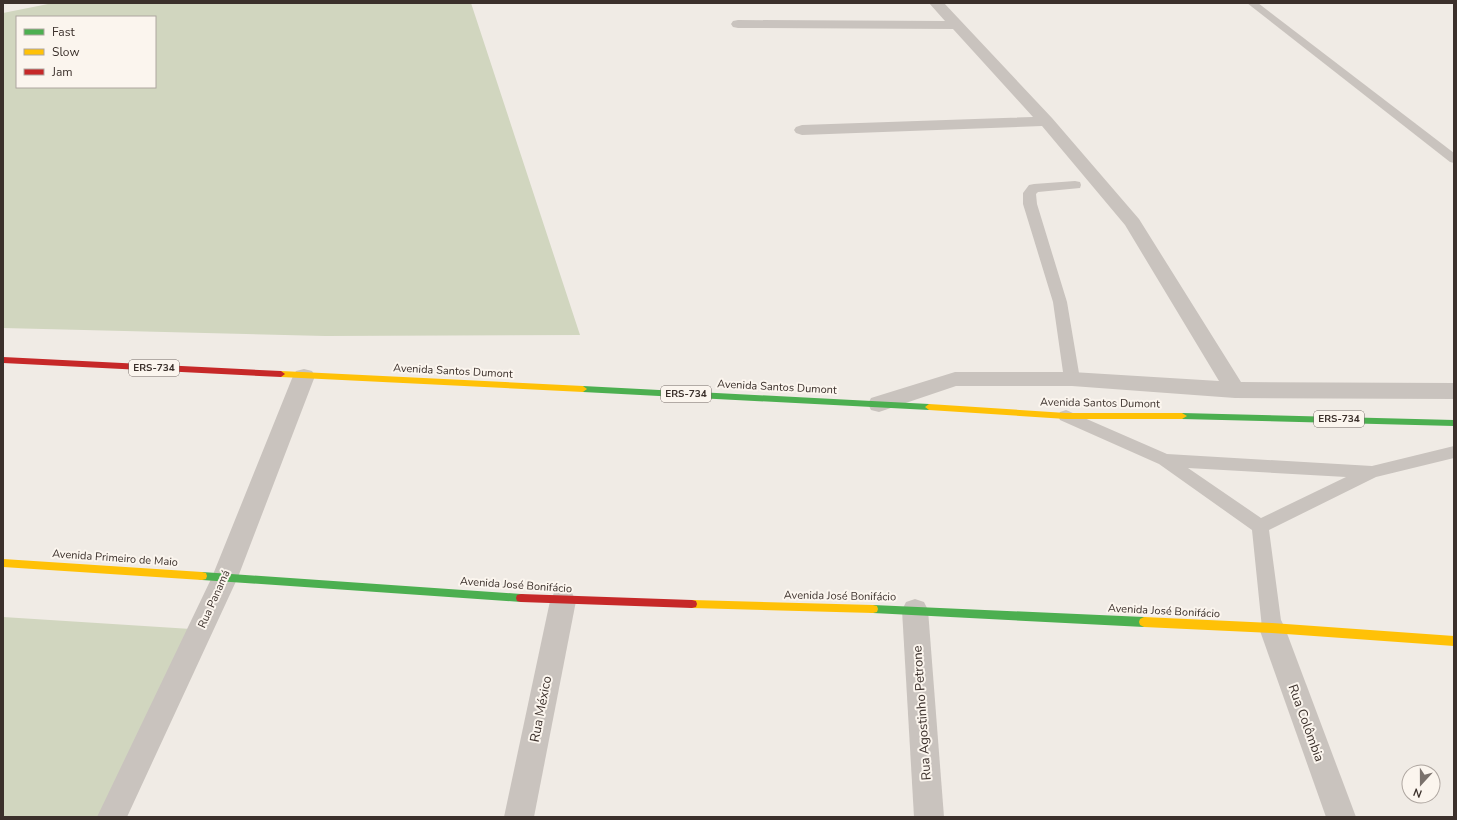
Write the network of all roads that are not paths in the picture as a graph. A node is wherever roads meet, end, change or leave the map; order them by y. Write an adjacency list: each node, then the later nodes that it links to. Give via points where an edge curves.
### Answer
1 (936, 3): 4 (street)
2 (1252, 3): 7 (lane)
3 (738, 24): 4 (street)
4 (956, 25): 5 (street)
5 (1046, 121): 6 (street); 12 (street, via 1133,223)
6 (802, 130)
7 (1454, 159)
8 (1075, 186): 11 (lane, via 1034,188 1029,193 1030,204 1060,302)
9 (3, 360): 10 (main road, Avenida Santos Dumont / ERS-734)
10 (304, 376): 14 (main road, Avenida Santos Dumont / ERS-734); 22 (street, Rua Panamá)
11 (1072, 379): 12 (street); 14 (street, via 955,379)
12 (1235, 390): 13 (street)
13 (1454, 391)
14 (879, 404): 15 (main road, Avenida Santos Dumont / ERS-734)
15 (1066, 416): 16 (main road, Avenida Santos Dumont / ERS-734, via 1224,416); 18 (lane)
16 (1454, 423)
17 (1454, 452): 19 (lane)
18 (1165, 460): 19 (lane); 20 (lane)
19 (1372, 472): 20 (lane)
20 (1260, 527): 25 (lane)
21 (3, 563): 22 (main road, Avenida Primeiro de Maio)
22 (225, 577): 23 (main road, Avenida José Bonifácio); 27 (street, Rua Panamá)
23 (563, 601): 24 (main road, Avenida José Bonifácio); 28 (street, Rua México)
24 (915, 610): 25 (main road, Avenida José Bonifácio); 29 (street, Rua Agostinho Petrone)
25 (1272, 628): 26 (main road, Avenida José Bonifácio); 30 (street, Rua Colômbia)
26 (1454, 641)
27 (112, 817)
28 (519, 817)
29 (929, 817)
30 (1341, 817)

